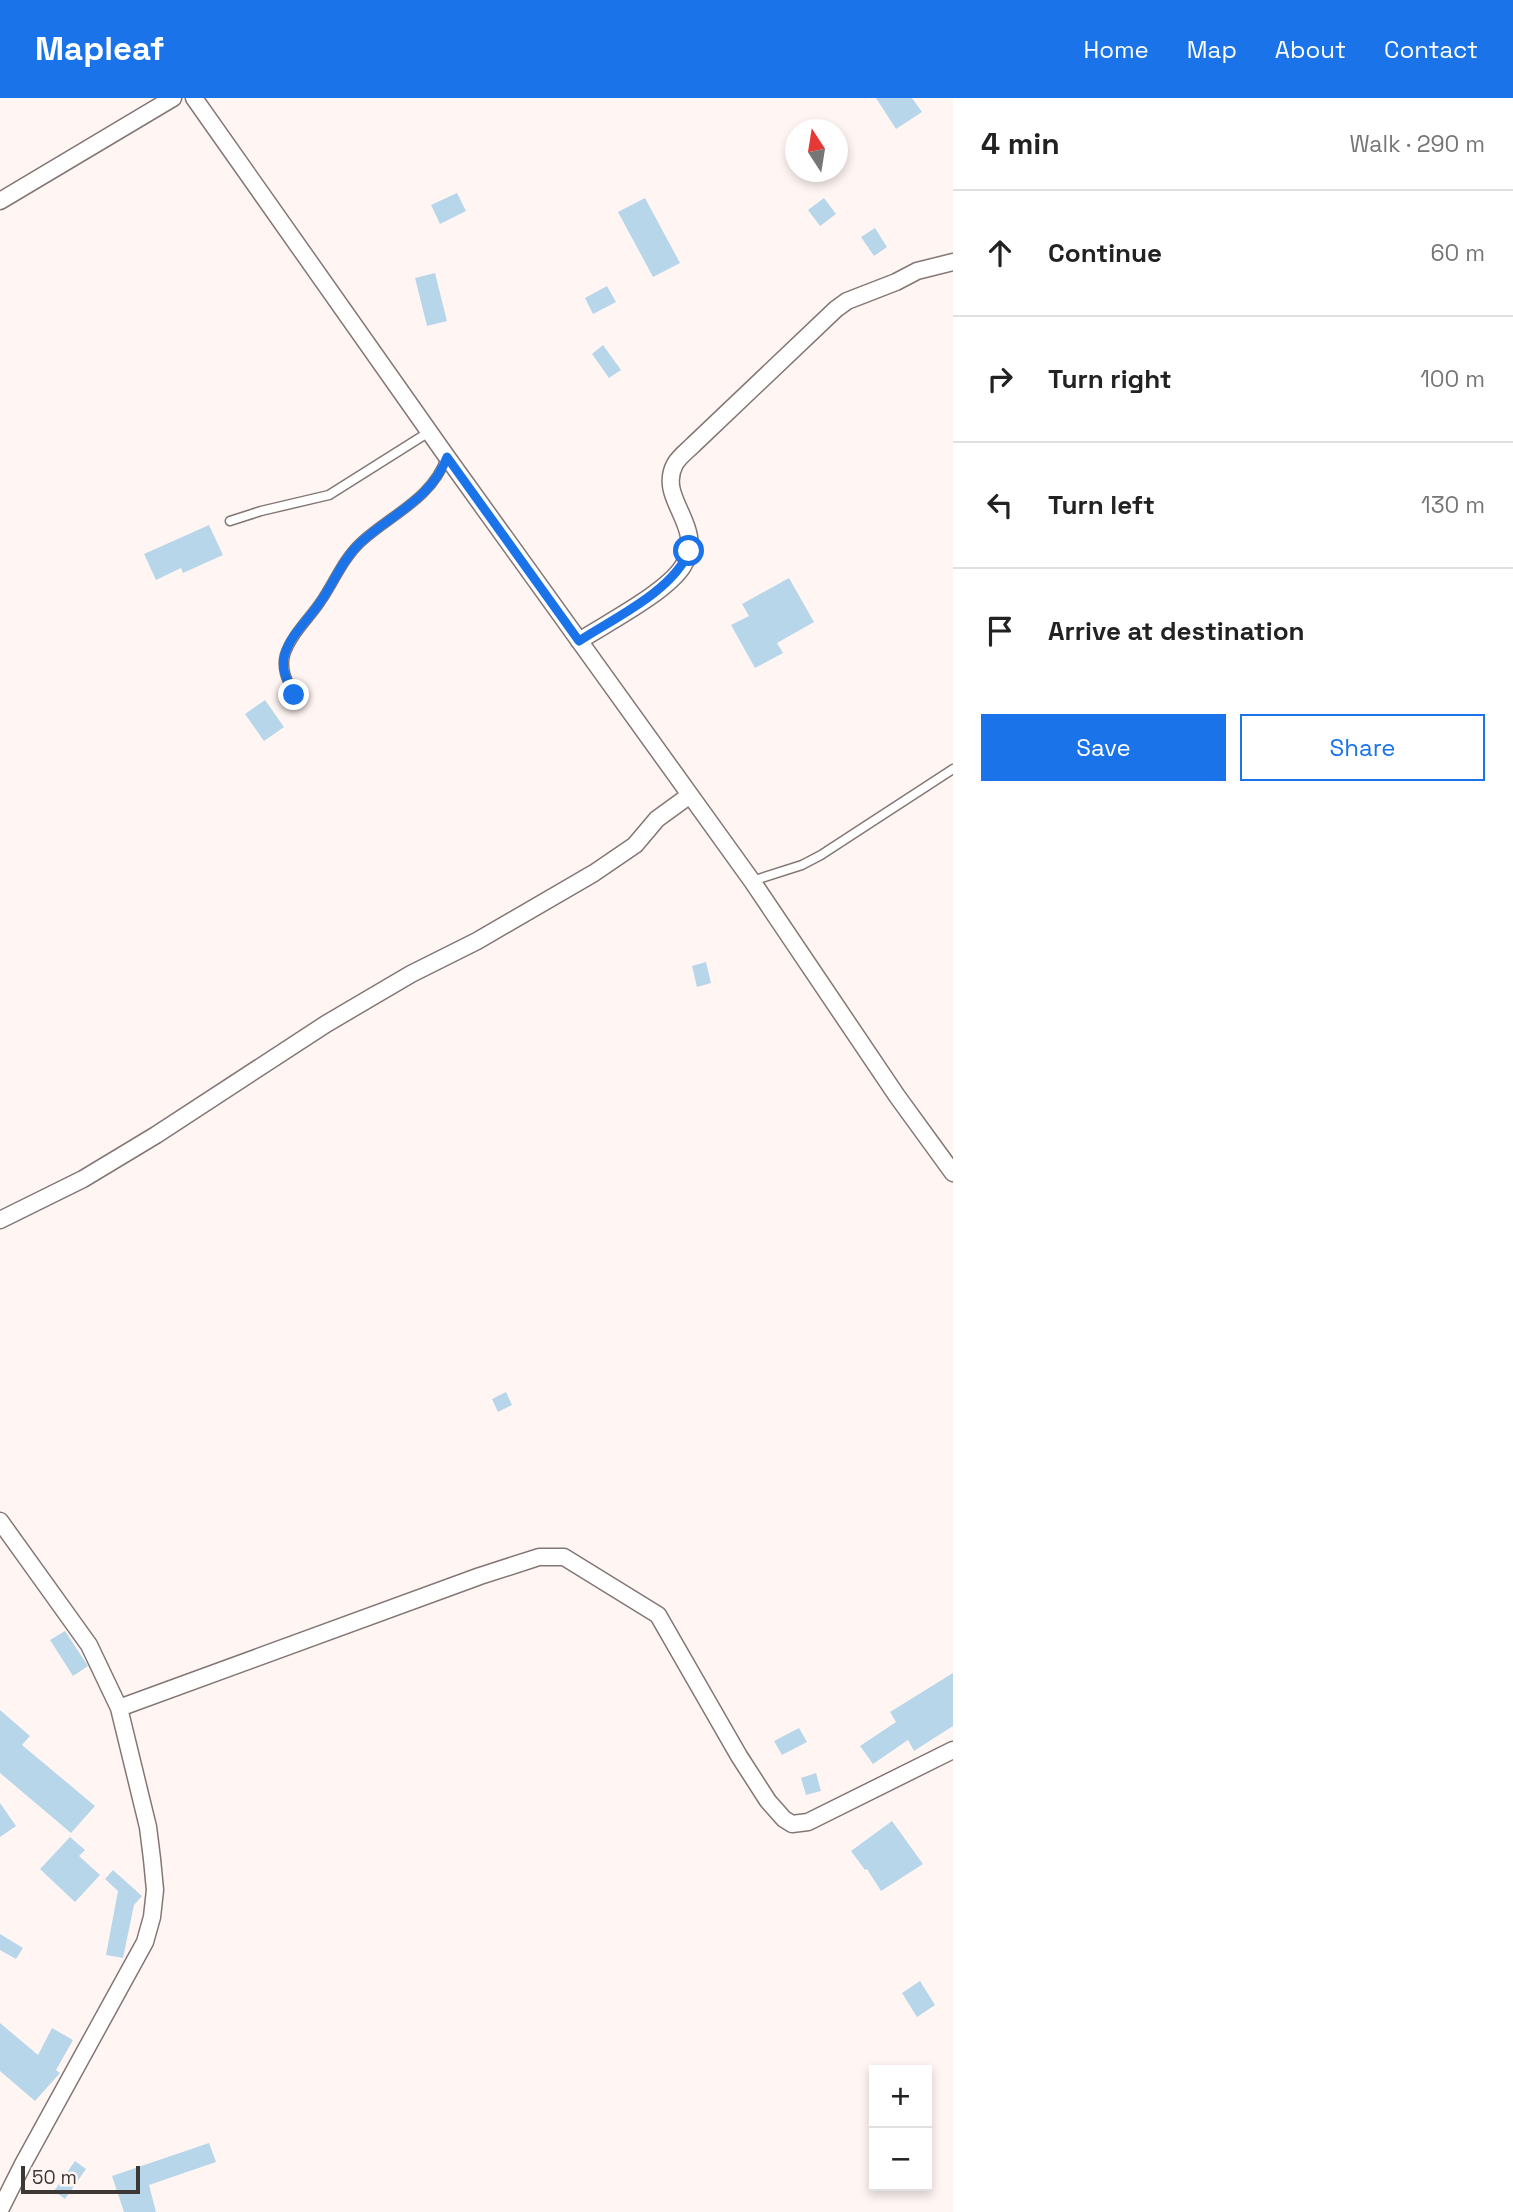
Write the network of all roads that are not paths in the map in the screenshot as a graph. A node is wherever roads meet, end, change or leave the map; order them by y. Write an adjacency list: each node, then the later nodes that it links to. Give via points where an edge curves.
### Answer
1 (173, 98): 3 (street)
2 (194, 98): 5 (street)
3 (0, 201)
4 (953, 262): 8 (street, via 917,271 847,301 675,463 669,485 690,533 683,565 660,589)
5 (429, 432): 6 (street); 7 (lane, via 329,495)
6 (447, 457): 8 (street); 9 (lane, via 433,485 357,546 293,638 284,664)
7 (230, 522)
8 (579, 641): 11 (street)
9 (294, 695)
10 (953, 769): 12 (lane, via 821,855)
11 (690, 795): 12 (street); 14 (street, via 657,819 635,845 584,879 337,1018 83,1179)
12 (752, 881): 13 (street)
13 (953, 1173)
14 (0, 1220)
15 (0, 1521): 16 (street, via 89,1645)
16 (118, 1708): 17 (street, via 480,1576 540,1557 564,1557 658,1615 739,1756 768,1801 792,1824 808,1822); 18 (street, via 148,1827 155,1890 152,1917 145,1942)
17 (953, 1750)
18 (0, 2210)

